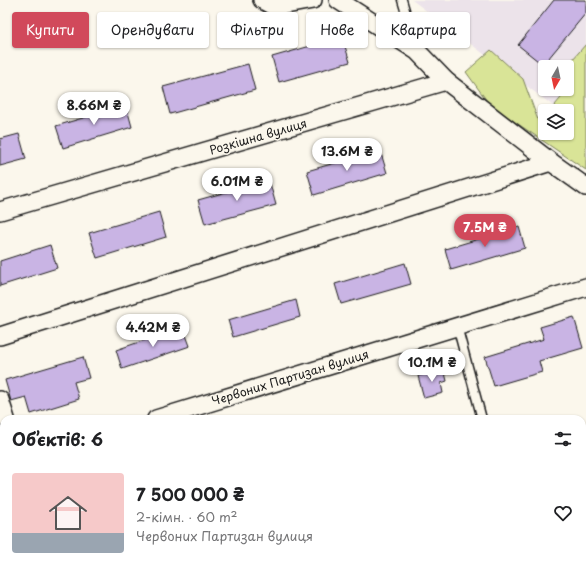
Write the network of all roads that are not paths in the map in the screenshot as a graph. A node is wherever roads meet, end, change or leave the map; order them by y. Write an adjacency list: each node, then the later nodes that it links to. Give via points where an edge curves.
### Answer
1 (262, 0): 2 (street, via 275,7)
2 (313, 0)
3 (338, 0): 5 (street)
4 (402, 0): 5 (lane)
5 (417, 51): 6 (street)
6 (446, 80): 7 (street); 9 (street, Розкішна вулиця)
7 (551, 162): 8 (street); 12 (street)
8 (586, 187)
9 (0, 211)
10 (586, 287): 11 (street, Червоних Партизан вулиця)
11 (457, 326): 15 (street, Червоних Партизан вулиця); 16 (lane)
12 (0, 336)
13 (0, 400): 14 (street)
14 (5, 415)
15 (169, 415)
16 (481, 415)

